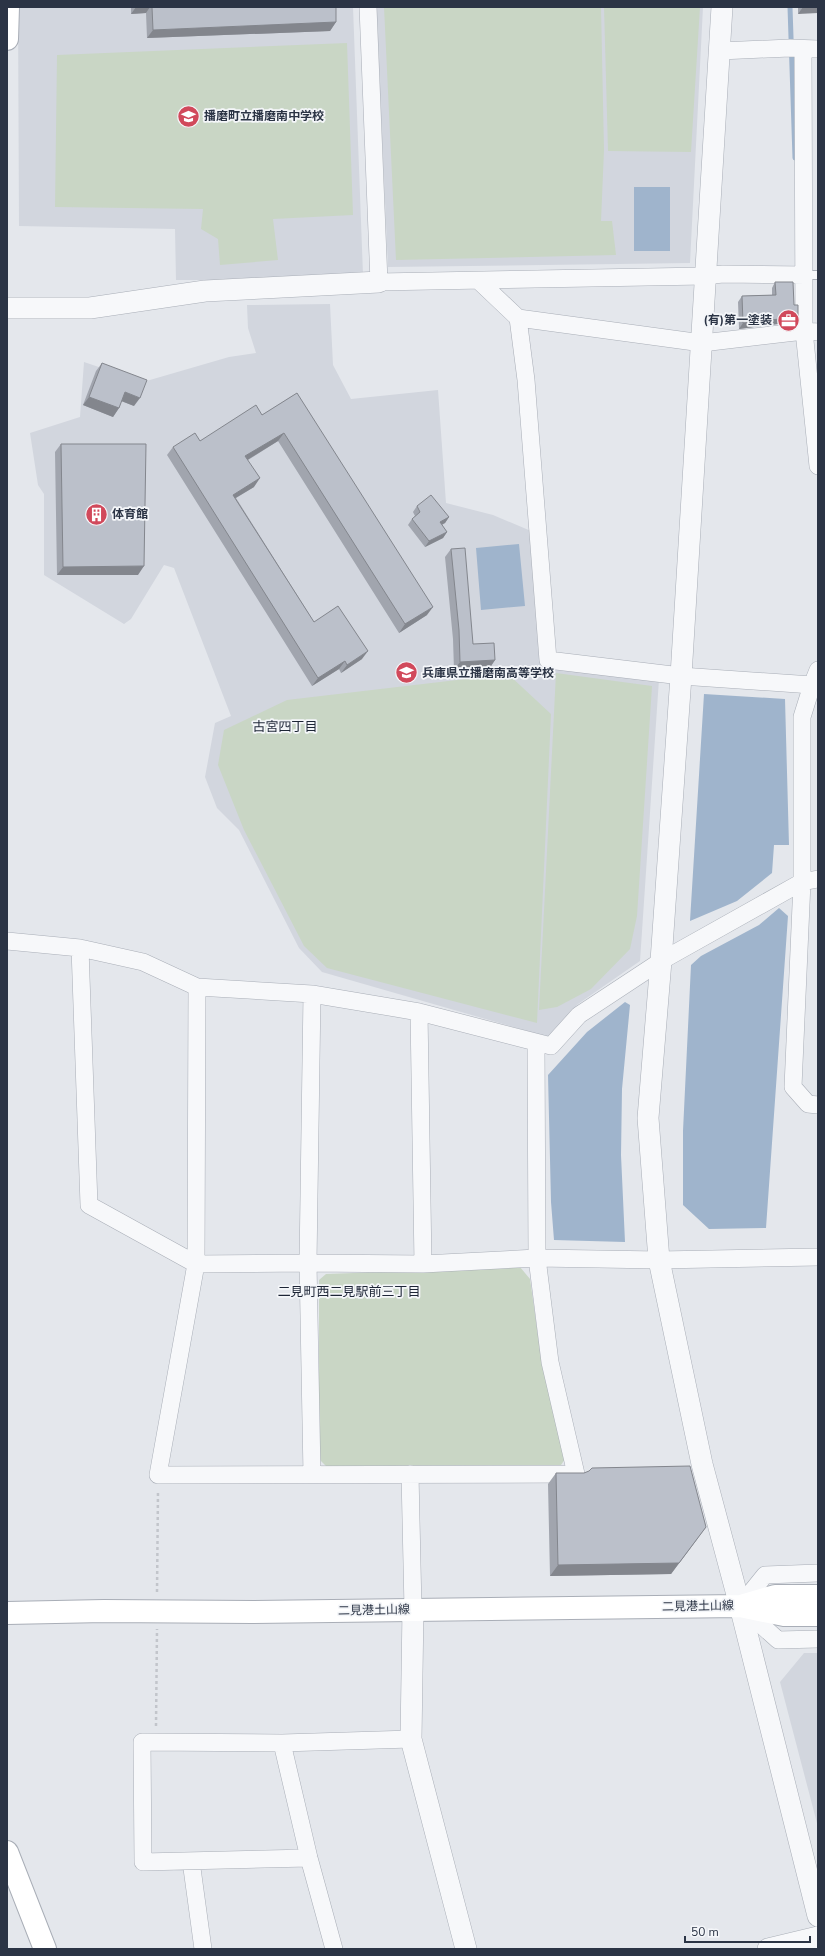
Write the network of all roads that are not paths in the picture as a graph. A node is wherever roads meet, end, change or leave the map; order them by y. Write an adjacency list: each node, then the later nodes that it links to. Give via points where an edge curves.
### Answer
1 (8, 7): 4 (main road)
2 (368, 7): 11 (street)
3 (722, 7): 6 (street)
4 (7, 39)
5 (810, 49): 6 (street); 7 (street)
6 (720, 51): 9 (street)
7 (811, 156): 8 (street)
8 (811, 275): 9 (street); 14 (street)
9 (704, 276): 10 (street); 15 (street)
10 (479, 281): 11 (street); 13 (street)
11 (379, 282): 12 (street, via 205,291 90,308)
12 (7, 308)
13 (518, 318): 15 (street); 18 (street, via 526,380 548,660)
14 (811, 332): 15 (street); 16 (street)
15 (702, 343): 18 (street)
16 (817, 449): 17 (street)
17 (818, 466)
18 (681, 676): 19 (street); 23 (street)
19 (815, 678): 20 (street, via 802,717)
20 (810, 881): 23 (street); 28 (street, via 793,1087 808,1104)
21 (7, 941): 22 (street)
22 (80, 948): 24 (street, via 143,962); 33 (street, via 89,1205)
23 (661, 961): 27 (street, via 579,1014 551,1046); 31 (street, via 648,1118)
24 (197, 987): 25 (street); 33 (street)
25 (312, 994): 26 (street); 32 (street)
26 (419, 1012): 27 (street); 34 (street)
27 (536, 1043): 30 (street)
28 (818, 1105)
29 (818, 1257): 31 (street)
30 (537, 1258): 31 (street); 34 (street); 36 (street, via 550,1362 576,1474)
31 (659, 1260): 39 (street, via 702,1464)
32 (308, 1263): 33 (street); 34 (street); 35 (street)
33 (196, 1264): 35 (street, via 158,1475)
34 (422, 1264)
35 (312, 1474): 36 (street)
36 (410, 1474): 40 (street)
37 (818, 1572): 39 (street, via 765,1575)
38 (818, 1596): 39 (main road, 二見港土山線, via 775,1596)
39 (740, 1606): 40 (main road, 二見港土山線); 42 (main road, 二見港土山線, via 784,1615); 43 (street, via 778,1640); 49 (street)
40 (413, 1609): 41 (main road, 二見港土山線); 44 (street)
41 (7, 1613)
42 (818, 1615)
43 (818, 1639)
44 (411, 1739): 45 (street); 54 (street)
45 (282, 1743): 47 (street); 48 (street, via 142,1742 143,1862)
46 (7, 1852): 51 (main road)
47 (309, 1858): 48 (street); 53 (street)
48 (192, 1861): 52 (street)
49 (818, 1916)
50 (818, 1937): 55 (street)
51 (45, 1949)
52 (203, 1949)
53 (334, 1949)
54 (466, 1949)
55 (768, 1949)

